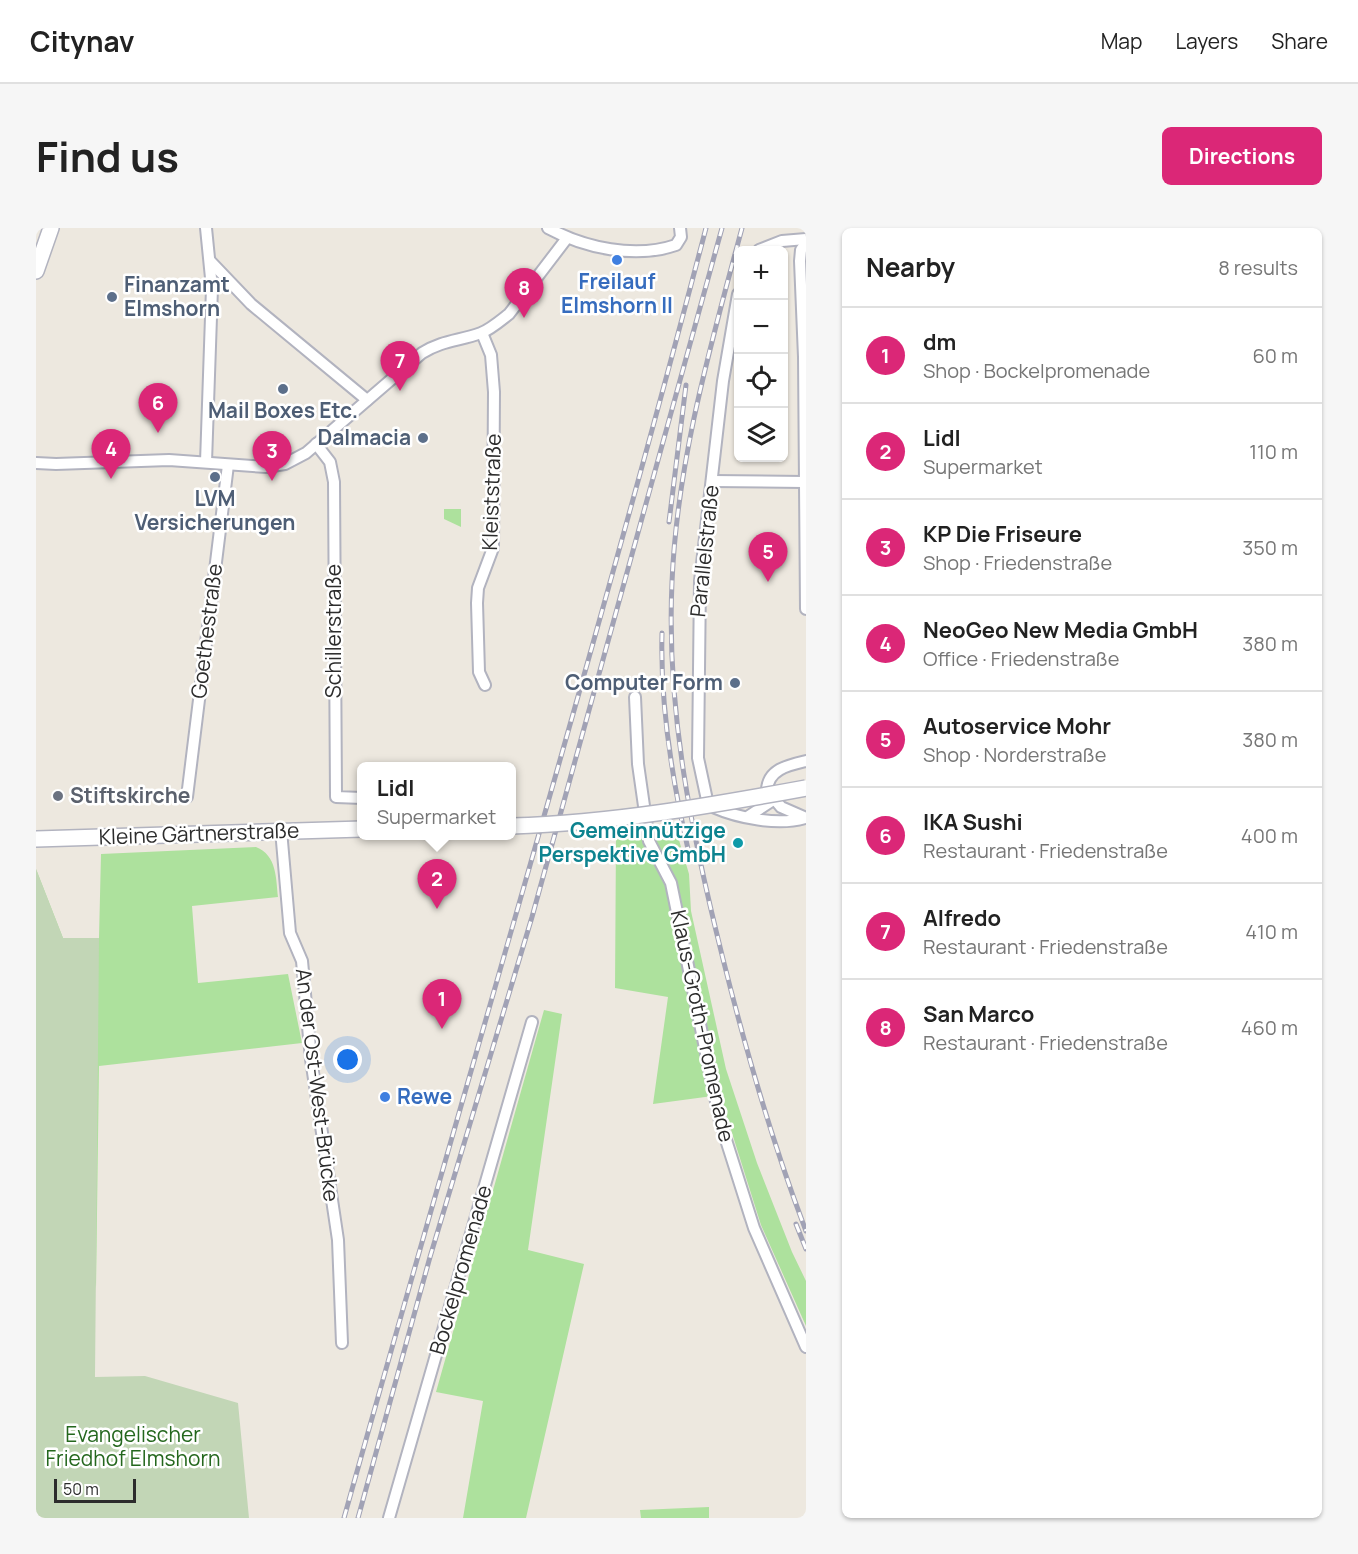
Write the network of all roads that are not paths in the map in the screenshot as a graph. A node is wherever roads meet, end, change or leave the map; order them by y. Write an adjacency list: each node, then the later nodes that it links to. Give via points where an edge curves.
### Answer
1 (51, 228): 9 (main road)
2 (206, 228): 8 (street)
3 (548, 228): 5 (street)
4 (680, 228): 5 (street, via 681,237 676,245 663,250 598,248)
5 (567, 238): 11 (street, via 509,314)
6 (806, 241): 7 (street); 13 (street, via 800,261)
7 (765, 246)
8 (210, 261): 12 (street, via 251,304); 15 (street)
9 (36, 271)
10 (737, 300): 18 (street, Parallelstraße)
11 (482, 333): 12 (street, via 436,345); 21 (street, Kleiststraße, via 491,355 494,392 493,548 478,588 477,603 479,672)
12 (367, 400): 14 (street)
13 (805, 412): 19 (street)
14 (316, 444): 17 (street, via 294,460 274,467); 26 (street, Schillerstraße, via 330,462 334,482 336,797)
15 (206, 462): 16 (street); 17 (street)
16 (36, 463)
17 (228, 465): 25 (street, Goethestraße)
18 (712, 481): 19 (street); 28 (street, Parallelstraße, via 700,581 698,747 707,800 713,807)
19 (804, 482): 20 (street)
20 (806, 609)
21 (485, 685)
22 (635, 697): 36 (street, Klaus-Groth-Promenade, via 638,764 649,841 671,883 720,1121 754,1228)
23 (806, 761): 27 (street, via 773,773 767,790)
24 (806, 788): 30 (main road, bridge, via 660,814)
25 (187, 796)
26 (357, 798)
27 (773, 800): 28 (street); 29 (street)
28 (749, 816): 29 (street, via 770,822)
29 (805, 818)
30 (516, 826)
31 (357, 829): 32 (main road, Kleine Gärtnerstraße)
32 (281, 830): 33 (main road, Kleine Gärtnerstraße); 35 (street, An der Ost-West-Brücke, via 290,933 302,961 311,1059 338,1240)
33 (36, 839)
34 (532, 1022): 37 (street, Bockelpromenade)
35 (342, 1343)
36 (806, 1347)
37 (389, 1518)

